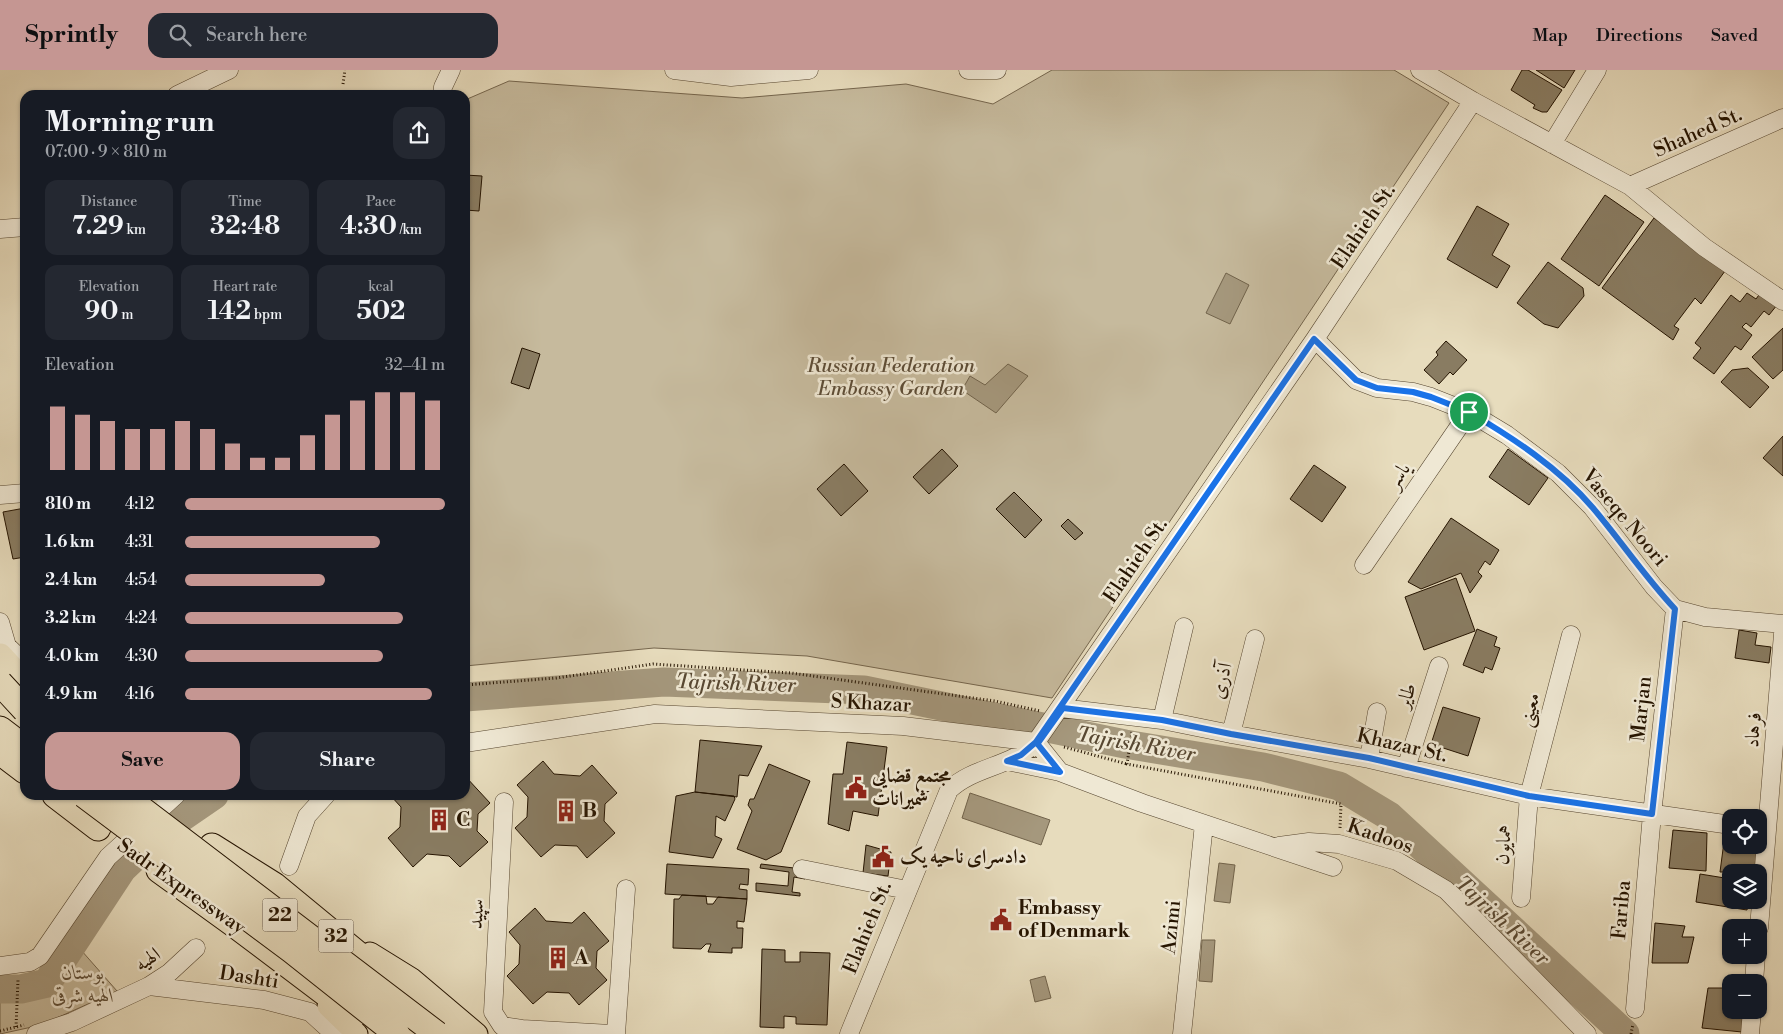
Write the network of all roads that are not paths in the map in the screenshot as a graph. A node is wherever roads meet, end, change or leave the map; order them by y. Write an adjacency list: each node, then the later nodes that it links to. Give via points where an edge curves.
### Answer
1 (229, 70): 9 (street)
2 (451, 70): 10 (street)
3 (674, 70): 4 (street, via 731,77)
4 (809, 70)
5 (968, 70): 6 (street)
6 (997, 70)
7 (1420, 70): 11 (street)
8 (1597, 70): 13 (street)
9 (187, 90)
10 (443, 90)
11 (1473, 101): 13 (street); 18 (street, Elahieh St.)
12 (1783, 118): 14 (street, Shahed St.)
13 (1552, 144): 14 (street)
14 (1630, 186): 17 (street, via 1704,247)
15 (20, 227): 16 (street)
16 (0, 228)
17 (1783, 301)
18 (1314, 339): 19 (street, Vaseqe Noori, via 1356,380 1377,388 1431,397); 38 (street, Elahieh St.)
19 (1469, 412): 22 (street, یاسر); 23 (street, Vaseqe Noori, via 1507,435 1558,473 1592,507)
20 (20, 493): 21 (street)
21 (0, 495)
22 (1364, 565)
23 (1675, 609): 25 (street, via 1705,617); 60 (street, Marjan)
24 (0, 622): 31 (street, via 7,646)
25 (1783, 624)
26 (1184, 627): 40 (street)
27 (1783, 634): 63 (street, فرهاد)
28 (1572, 636): 52 (street, معینی)
29 (1255, 639): 42 (street, آذری)
30 (0, 656): 33 (highway)
31 (20, 658)
32 (1439, 666): 50 (street, طایر)
33 (20, 678)
34 (0, 683): 36 (highway, bridge)
35 (0, 689): 37 (highway)
36 (20, 703)
37 (20, 704)
38 (1060, 710): 40 (street, Khazar St.); 44 (street, Elahieh St.)
39 (1377, 712): 47 (street)
40 (1162, 720): 42 (street, Khazar St.)
41 (0, 729): 45 (highway)
42 (1231, 734): 47 (street, Khazar St.)
43 (470, 742): 44 (street, S Khazar, via 654,714 903,726)
44 (1037, 743): 48 (street, Elahieh St.); 51 (street)
45 (20, 744)
46 (0, 752): 49 (highway)
47 (1369, 758): 50 (street, Khazar St.)
48 (1007, 761): 51 (street, Kadoos); 69 (street, Elahieh St., via 961,778 949,790)
49 (20, 768)
50 (1406, 768): 52 (street, Khazar St.)
51 (1060, 772): 61 (street, Kadoos)
52 (1529, 796): 60 (street, Khazar St.); 70 (street, همایون)
53 (62, 800): 74 (highway, Sadr Expressway / 32)
54 (91, 800): 83 (highway, 22, bridge)
55 (143, 800): 84 (highway, 22, bridge)
56 (144, 800): 71 (highway, 32, via 274,885)
57 (171, 800): 75 (street, via 108,857 40,956 30,962)
58 (321, 800): 65 (street, via 307,816)
59 (504, 802): 87 (street, سپید, via 493,1012 502,1026)
60 (1652, 814): 62 (street, Khazar St.); 77 (street, Fariba)
61 (1204, 824): 64 (street, Kadoos); 90 (street, Azimi)
62 (1722, 824)
63 (1770, 831): 72 (street, فرهاد)
64 (1274, 847): 66 (street, Kadoos); 91 (street, Kadoos, via 1309,842 1340,844 1397,861 1446,890)
65 (289, 866)
66 (1333, 867)
67 (802, 868): 69 (street)
68 (626, 889): 88 (street)
69 (907, 890): 89 (street, Elahieh St.)
70 (1521, 898)
71 (311, 915): 85 (highway, 32); 86 (main road, via 412,979)
72 (1760, 919)
73 (196, 948): 76 (street, الهیه)
74 (284, 961): 81 (main road); 82 (highway, Sadr Expressway / 32)
75 (0, 966)
76 (149, 986): 79 (street, الهیه, via 72,1022); 80 (street, Dashti, via 264,1000 310,1012)
77 (1635, 1009)
78 (1751, 1019): 92 (street)
79 (36, 1034)
80 (334, 1034)
81 (357, 1034)
82 (379, 1034)
83 (397, 1034)
84 (437, 1034)
85 (455, 1034)
86 (477, 1034)
87 (611, 1034)
88 (616, 1034)
89 (849, 1034)
90 (1182, 1034)
91 (1587, 1034)
92 (1750, 1034)

